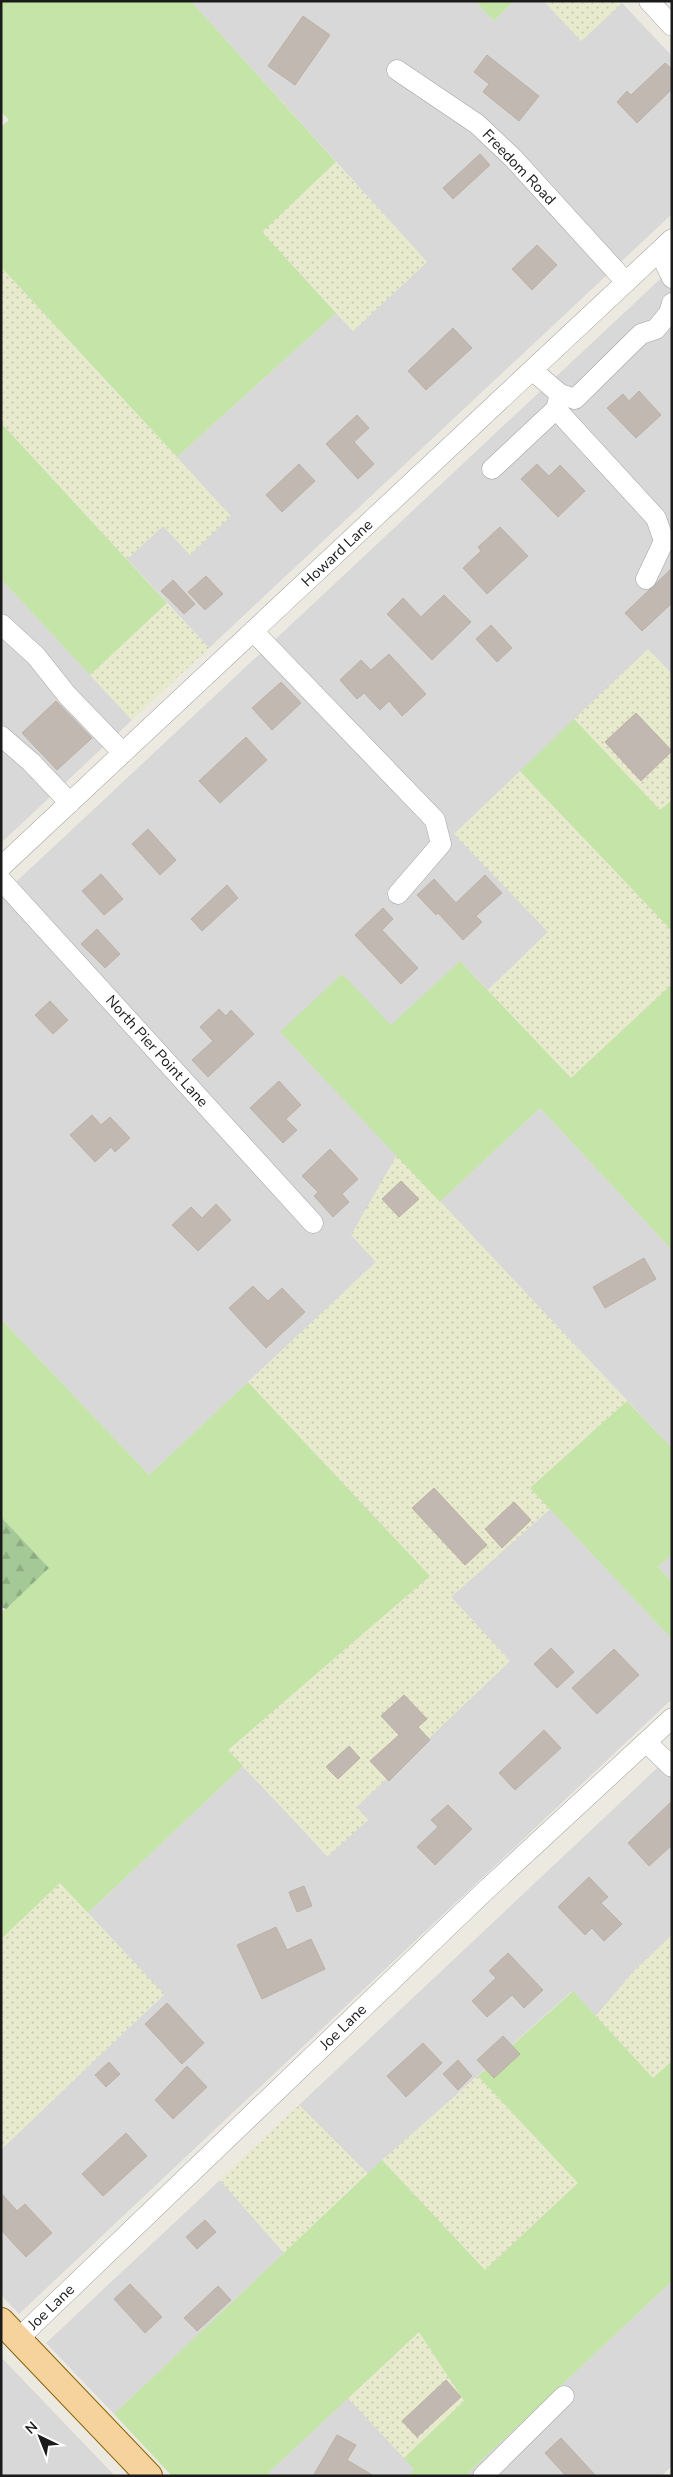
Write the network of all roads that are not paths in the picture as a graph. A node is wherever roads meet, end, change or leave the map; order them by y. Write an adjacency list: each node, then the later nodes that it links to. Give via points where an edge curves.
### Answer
1 (649, 1): 2 (street)
2 (672, 26)
3 (397, 70): 6 (street, Freedom Road, via 477,124)
4 (665, 245): 5 (street); 6 (street, Howard Lane)
5 (672, 278)
6 (626, 282): 8 (street, Howard Lane)
7 (672, 303): 9 (street, via 669,313 656,329 641,334 575,399)
8 (532, 370): 9 (street); 13 (street, Howard Lane)
9 (558, 402): 10 (street); 11 (street, via 656,518 664,540)
10 (492, 469)
11 (646, 579)
12 (1, 624): 15 (street, via 36,656 67,695)
13 (254, 631): 15 (street, Howard Lane); 18 (street, via 435,820 441,844)
14 (1, 736): 16 (street)
15 (123, 754): 16 (street, Howard Lane)
16 (70, 803): 17 (street, Howard Lane)
17 (2, 868): 19 (street, North Pier Point Lane)
18 (398, 894)
19 (312, 1222)
20 (672, 1718): 21 (street, Joe Lane)
21 (646, 1742): 22 (street); 23 (street, Joe Lane)
22 (672, 1767)
23 (6, 2327): 25 (main road)
24 (564, 2396): 26 (street)
25 (149, 2476)
26 (483, 2476)

